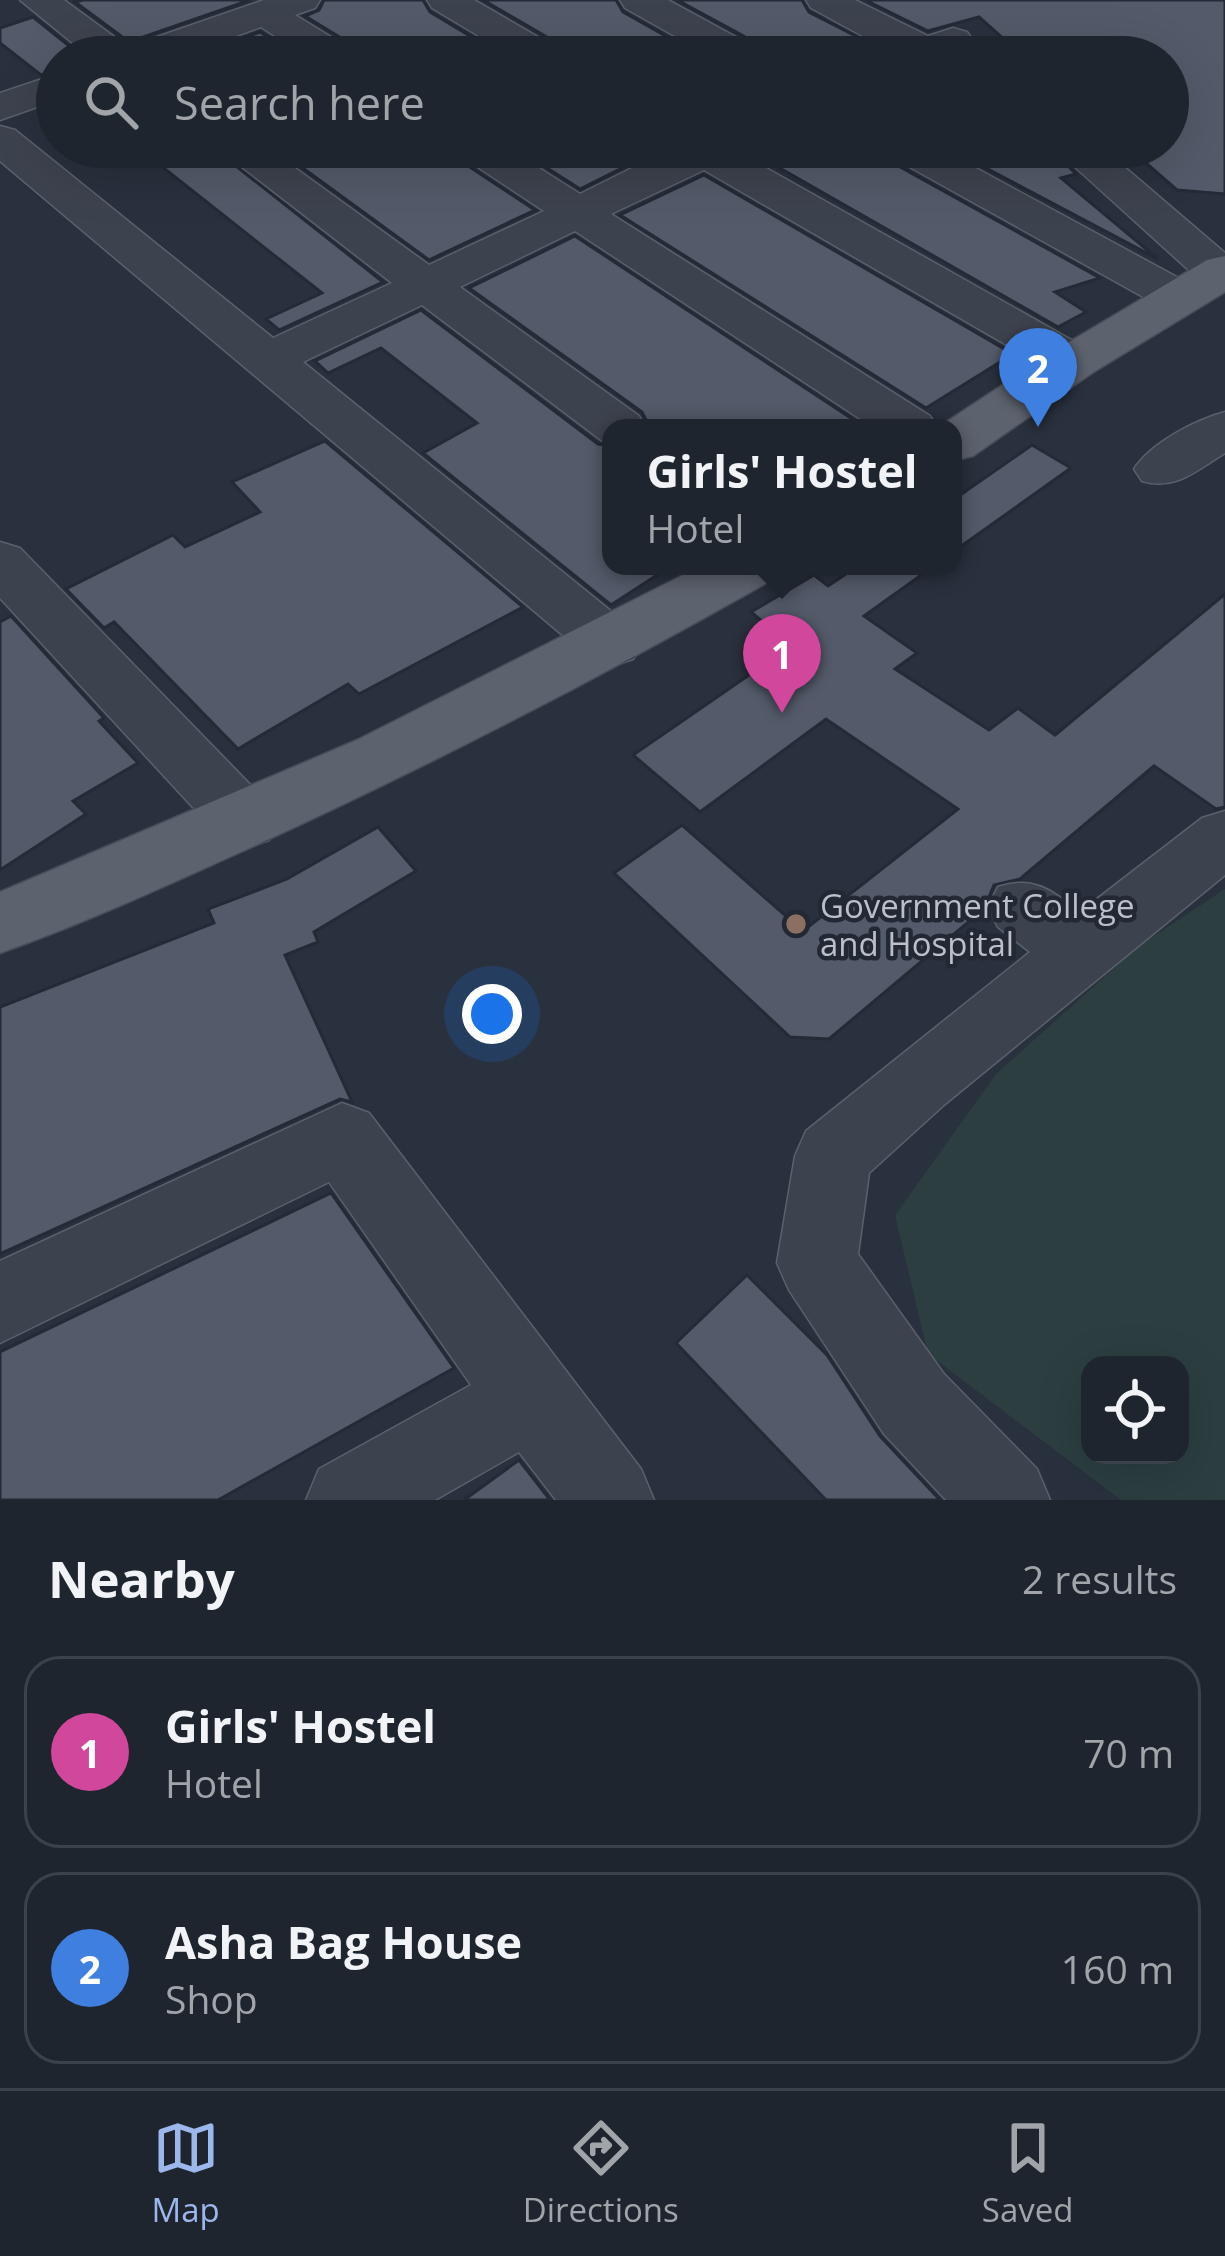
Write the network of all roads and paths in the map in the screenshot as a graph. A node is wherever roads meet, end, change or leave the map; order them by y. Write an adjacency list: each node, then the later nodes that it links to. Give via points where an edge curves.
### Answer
1 (446, 0): 11 (street)
2 (639, 0): 12 (street)
3 (825, 0): 13 (street)
4 (909, 0): 14 (street)
5 (51, 2): 7 (street); 8 (street)
6 (283, 6): 9 (street); 10 (street)
7 (0, 22)
8 (91, 36)
9 (198, 36)
10 (314, 36)
11 (507, 36)
12 (704, 36)
13 (907, 36)
14 (932, 36)
15 (36, 94): 16 (street)
16 (0, 107)
17 (0, 139): 27 (street)
18 (266, 168): 26 (street)
19 (509, 168): 24 (street)
20 (667, 168): 24 (street)
21 (739, 168): 28 (street)
22 (952, 168): 25 (street)
23 (1096, 168): 25 (street)
24 (578, 212): 26 (street); 30 (street)
25 (1208, 281): 28 (main road)
26 (425, 286): 27 (street); 29 (street)
27 (271, 358): 36 (street)
28 (1073, 362): 32 (main road)
29 (608, 419)
30 (897, 419)
31 (1225, 429): 33 (street)
32 (962, 437)
33 (1161, 470)
34 (0, 562): 37 (street)
35 (733, 575): 36 (main road)
36 (612, 644): 37 (main road)
37 (246, 822): 39 (main road)
38 (1225, 838): 44 (street, via 1051,929 833,1156 817,1263 914,1404)
39 (0, 923)
40 (0, 1303): 41 (street, via 342,1138)
41 (531, 1398): 42 (street); 43 (street)
42 (350, 1500)
43 (610, 1500)
44 (1006, 1500)

